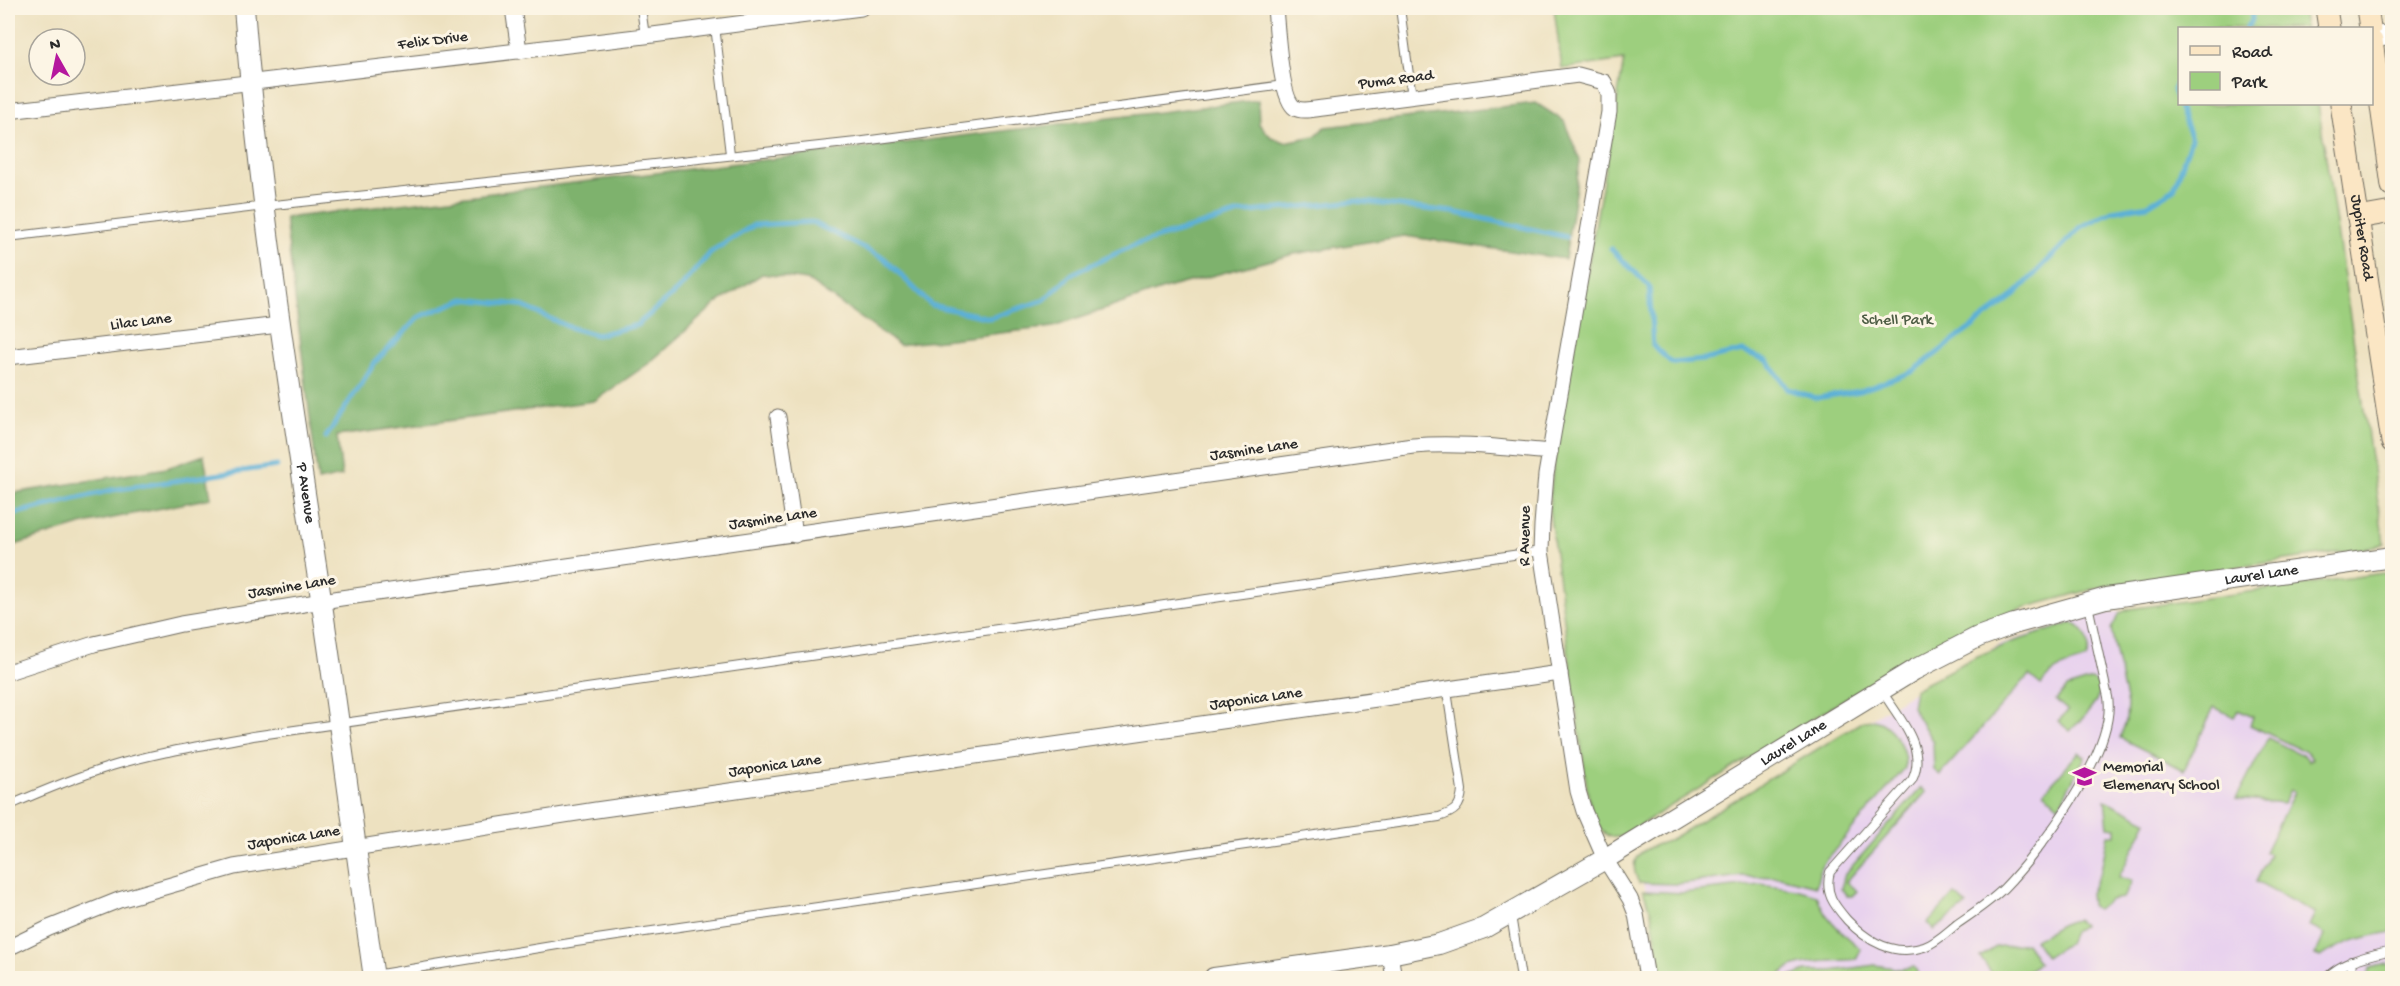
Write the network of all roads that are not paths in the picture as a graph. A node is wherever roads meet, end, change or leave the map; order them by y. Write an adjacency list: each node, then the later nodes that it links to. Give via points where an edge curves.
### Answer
1 (244, 8): 17 (street, P Avenue)
2 (513, 8): 16 (street)
3 (641, 8): 13 (lane)
4 (861, 8): 9 (street, Felix Drive)
5 (1275, 8): 19 (street, Puma Road)
6 (1400, 8): 20 (lane)
7 (2326, 8): 10 (main road)
8 (2367, 8): 11 (main road)
9 (715, 26): 13 (street, Felix Drive); 23 (lane)
10 (2330, 27)
11 (2370, 27)
12 (2392, 35): 14 (street)
13 (645, 36): 16 (street, Felix Drive)
14 (2373, 39)
15 (2373, 46): 24 (main road)
16 (519, 51): 17 (street, Felix Drive)
17 (250, 82): 22 (street, Felix Drive); 25 (street, P Avenue)
18 (1604, 82): 20 (street, Puma Road, via 1578,75); 33 (street, R Avenue, via 1609,112)
19 (1284, 85): 20 (street, Puma Road, via 1289,103 1296,109); 23 (lane, via 856,142)
20 (1412, 97)
21 (2341, 105): 27 (main road, Jupiter Road)
22 (8, 111)
23 (730, 154): 25 (lane)
24 (2392, 186)
25 (265, 206): 28 (lane); 29 (street, P Avenue)
26 (2392, 212): 27 (main road)
27 (2358, 218): 32 (main road, Jupiter Road)
28 (8, 237)
29 (279, 325): 30 (street, Lilac Lane); 37 (street, P Avenue)
30 (8, 357)
31 (778, 417): 34 (street)
32 (2392, 442)
33 (1550, 452): 34 (street, Jasmine Lane, via 1480,445 1413,446); 35 (street, R Avenue)
34 (795, 535): 37 (street, Jasmine Lane)
35 (1541, 551): 40 (street, R Avenue); 43 (lane)
36 (2392, 557): 38 (street, Laurel Lane)
37 (321, 601): 39 (street, Jasmine Lane, via 170,626 94,644); 43 (street, P Avenue)
38 (2087, 603): 41 (street, Laurel Lane, via 1978,638); 41 (lane, via 2109,705 2104,735 2085,776 2051,831 2003,888 1930,944 1913,949 1892,949 1872,941 1838,910 1828,891 1830,872 1912,780 1918,764 1913,741)
39 (8, 672)
40 (1560, 673): 42 (street, Japonica Lane); 46 (street, R Avenue, via 1578,792)
41 (1881, 690): 46 (street, Laurel Lane)
42 (1447, 691): 45 (street, Japonica Lane, via 596,810); 52 (lane, via 1462,790 1461,803 1452,813 1439,817 588,940)
43 (339, 724): 44 (lane, via 183,749 122,764); 45 (street, P Avenue)
44 (8, 806)
45 (356, 848): 48 (street, Japonica Lane, via 234,867 192,878 119,900); 52 (street, P Avenue)
46 (1605, 859): 47 (street, Laurel Lane); 56 (street, R Avenue, via 1636,914)
47 (1511, 914): 50 (street, Laurel Lane, via 1462,937); 55 (lane)
48 (8, 948)
49 (2392, 950): 51 (lane)
50 (1390, 954): 53 (street, Laurel Lane); 54 (street)
51 (2351, 961): 57 (lane); 58 (lane)
52 (368, 978)
53 (1214, 978)
54 (1394, 978)
55 (1521, 978)
56 (1647, 978)
57 (2326, 978)
58 (2353, 978)

